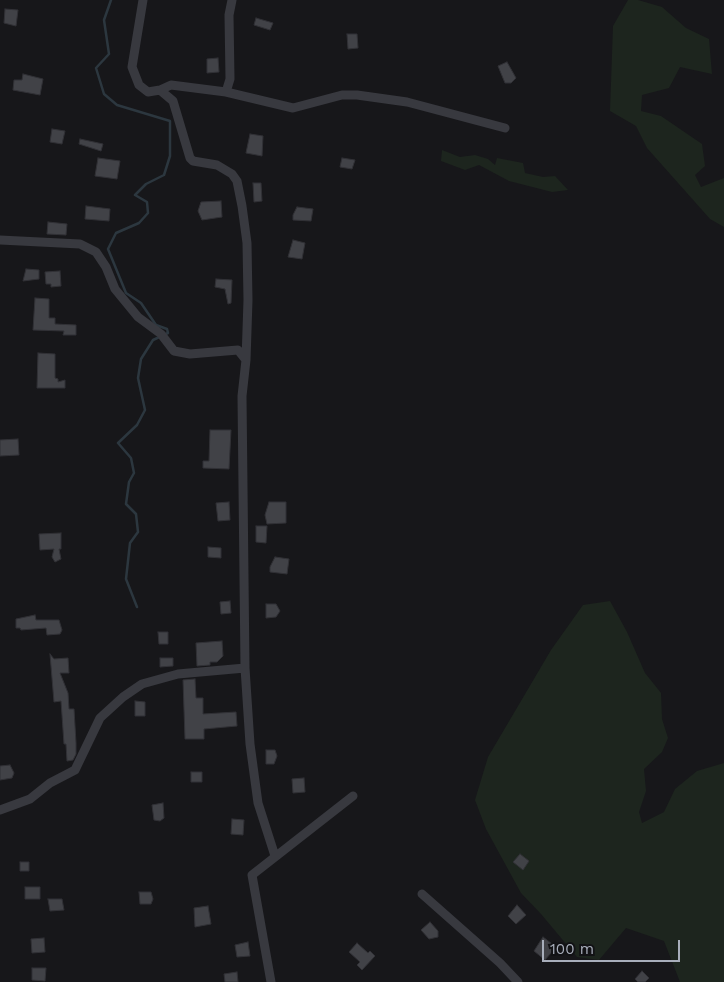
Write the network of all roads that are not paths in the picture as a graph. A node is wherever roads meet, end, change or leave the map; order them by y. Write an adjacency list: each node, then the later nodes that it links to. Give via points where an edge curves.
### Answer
1 (143, 0): 3 (street, via 132,67 139,85 148,92)
2 (232, 0): 4 (street, via 229,15 230,78)
3 (160, 90): 4 (street, via 171,85); 7 (street, via 173,100 190,158 223,168 237,181 246,244)
4 (226, 92): 5 (street, via 293,108 342,95 357,95 407,102)
5 (505, 128)
6 (0, 240): 7 (street, via 80,244 96,252 115,289 138,317 161,334 174,351 190,354 238,350)
7 (246, 360): 8 (street, via 241,440)
8 (244, 668): 10 (street, via 178,674 142,684 100,718 75,770 50,783 30,799); 11 (street, via 258,803)
9 (353, 796): 11 (street)
10 (0, 810)
11 (275, 856): 13 (street, via 252,875)
12 (422, 894): 14 (street)
13 (271, 982)
14 (518, 982)

